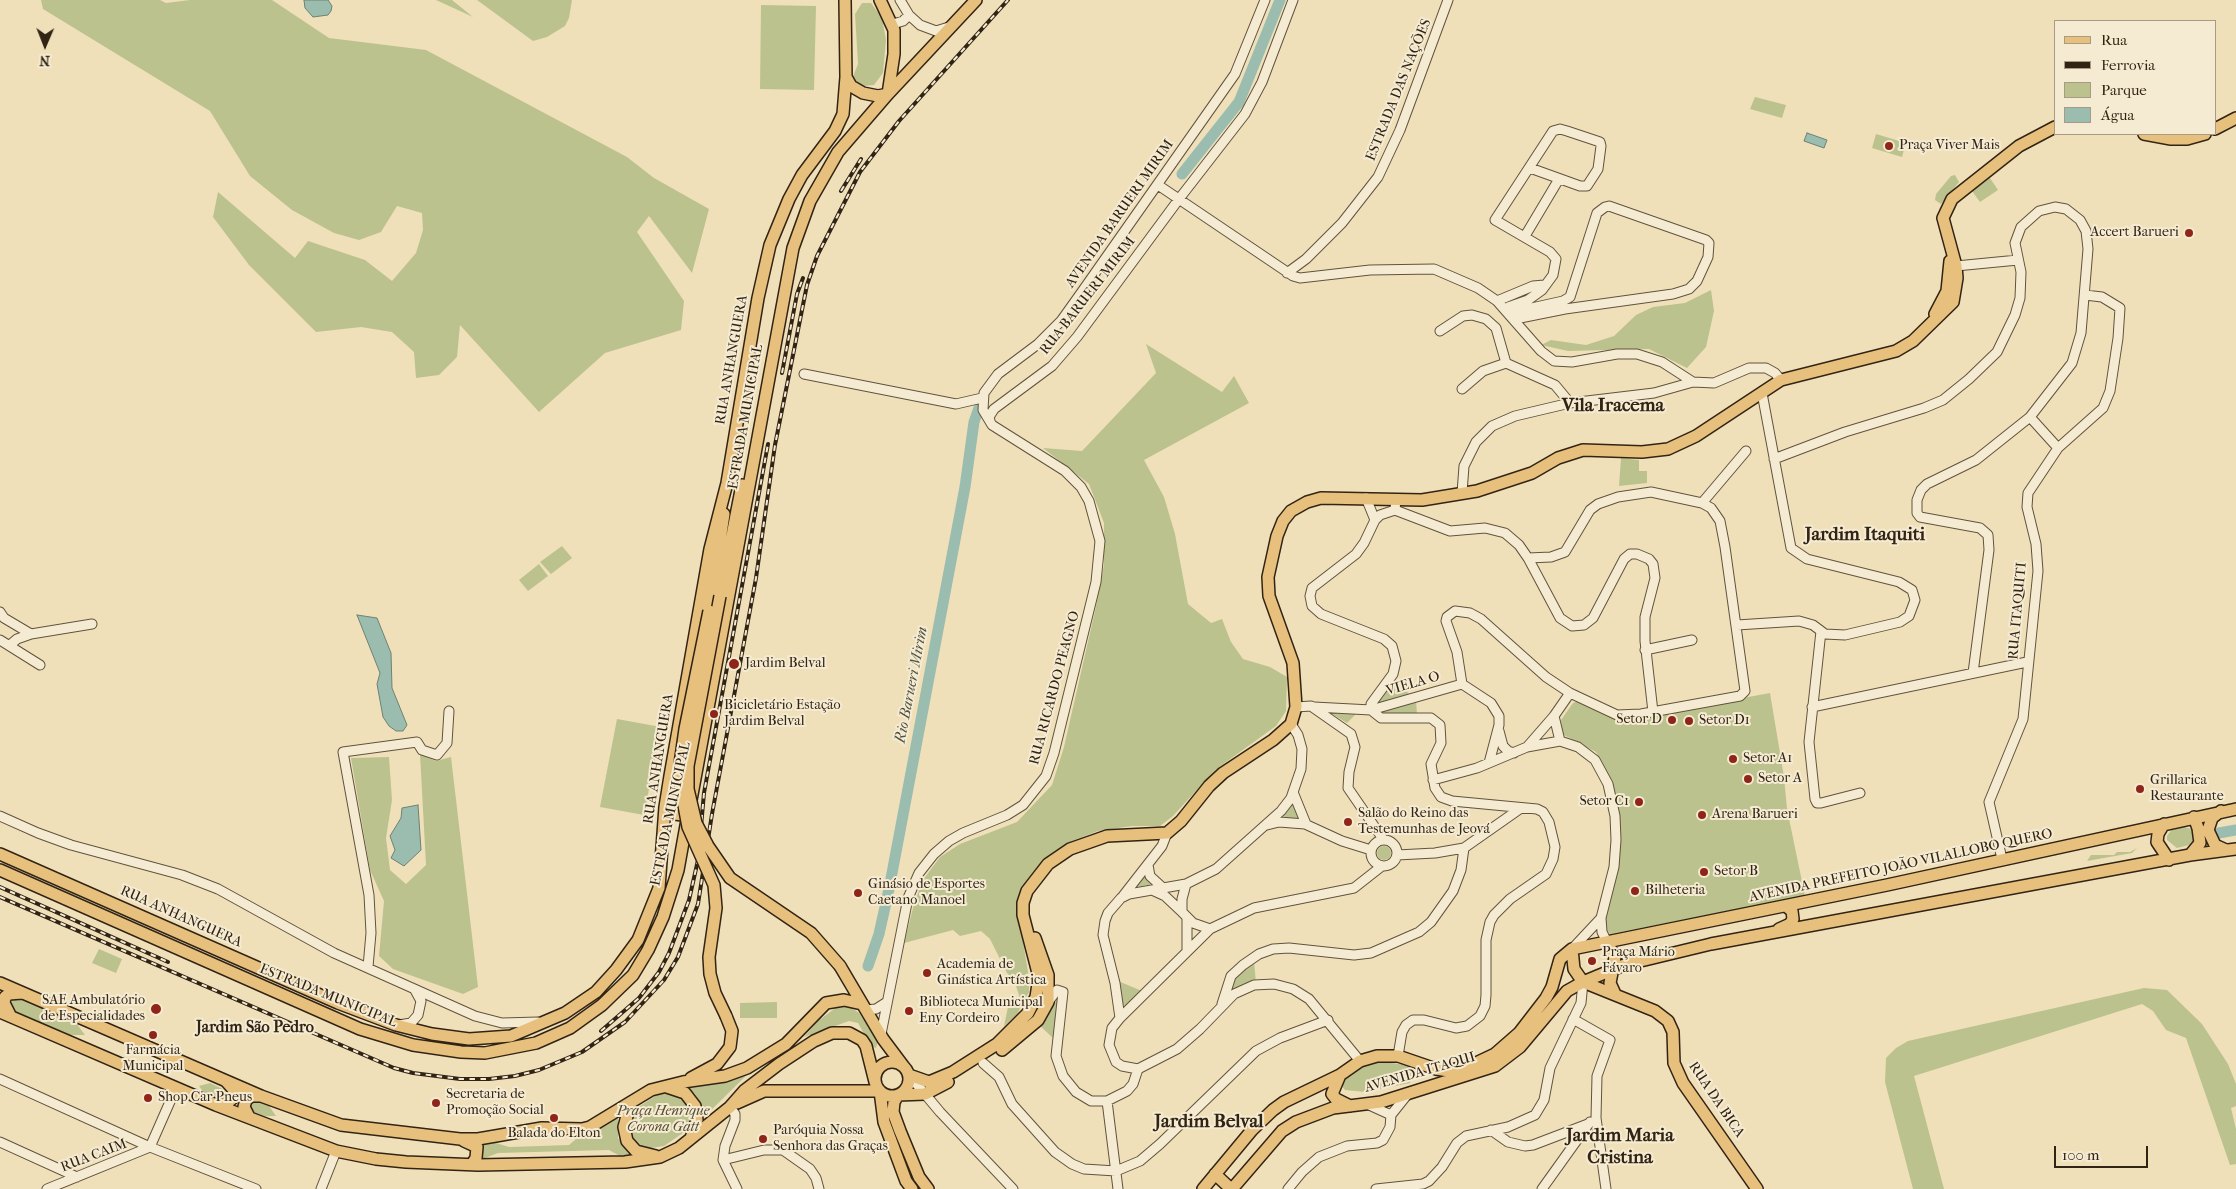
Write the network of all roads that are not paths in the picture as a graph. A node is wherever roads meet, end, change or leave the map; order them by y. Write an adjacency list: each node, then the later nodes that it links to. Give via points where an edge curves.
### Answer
1 (845, 0): 9 (main road, RUA ANHANGUERA)
2 (856, 0): 9 (main road, via 848,7)
3 (880, 0): 11 (main road)
4 (900, 0): 10 (street)
5 (1265, 0): 22 (street, AVENIDA BARUERI MIRIM, via 1235,74)
6 (1294, 0): 23 (street, via 1251,106)
7 (1448, 0): 28 (street, ESTRADA DAS NAÇÕES, via 1400,130 1378,177 1336,229)
8 (974, 1): 12 (main road, ESTRADA MUNICIPAL)
9 (846, 15): 13 (main road, RUA ANHANGUERA)
10 (909, 15): 11 (street); 12 (street, via 920,25 936,31)
11 (893, 24): 14 (main road, via 895,44)
12 (954, 25): 14 (main road, ESTRADA MUNICIPAL)
13 (846, 77): 14 (main road, via 863,93); 51 (main road, RUA ANHANGUERA, via 846,98 838,125 794,189 770,245)
14 (888, 94): 47 (main road, ESTRADA MUNICIPAL, via 838,152 818,183 799,228 785,282)
15 (2236, 118): 17 (main road)
16 (2054, 128): 25 (main road, via 2019,146 1952,199 1943,218)
17 (2216, 128)
18 (2150, 135): 19 (main road, via 2172,139)
19 (2201, 135)
20 (1530, 168): 21 (street); 21 (street, via 1548,136 1556,130 1600,142 1598,169 1587,186); 24 (street, via 1495,220)
21 (1559, 179): 24 (street)
22 (1158, 185): 23 (street); 43 (street, AVENIDA BARUERI MIRIM, via 1061,321 1038,344 993,378)
23 (1179, 198): 28 (street); 46 (street, RUA BARUERI MIRIM, via 1077,337 1052,366 994,409)
24 (1525, 236): 29 (street, via 1555,256 1553,275)
25 (1950, 245): 27 (main road); 36 (main road, via 1947,291)
26 (2018, 260): 27 (street); 31 (street, via 2015,243 2018,231 2033,214 2055,207 2066,209 2084,225 2089,243); 50 (street, via 2022,272 2021,292 2010,329 1997,352 1970,379 1943,400 1924,408 1845,432)
27 (1956, 266): 36 (main road, via 1953,302)
28 (1287, 273): 34 (street, via 1300,278 1370,270 1434,269 1478,288)
29 (1544, 285): 30 (street); 32 (street)
30 (1521, 292): 32 (street); 34 (street)
31 (2085, 295): 45 (street, via 2081,333 2074,358); 48 (street, RUA ITAQUITI, via 2102,297 2120,308 2110,391 2103,408)
32 (1528, 300): 34 (street)
33 (1564, 305): 33 (street, via 1673,294 1689,289 1697,281 1708,257 1709,243 1605,207 1597,213 1571,294); 34 (street, via 1538,310)
34 (1506, 310): 40 (street, via 1541,351 1554,361 1572,362 1636,354 1662,362)
35 (1440, 331): 37 (street, via 1464,316 1486,319 1496,328)
36 (1923, 332): 39 (main road, via 1904,347 1886,354)
37 (1506, 364): 41 (street, via 1483,371); 44 (street, via 1555,385)
38 (804, 374): 43 (street, via 956,404)
39 (1781, 380): 40 (street, via 1772,371 1758,367 1745,369 1714,383); 42 (main road)
40 (1693, 382): 44 (street, via 1654,393)
41 (1462, 389)
42 (1762, 393): 50 (street); 52 (main road, via 1675,446 1642,452 1583,450 1502,484)
43 (982, 398): 46 (street, via 983,410)
44 (1570, 403): 52 (street, via 1515,416 1485,431 1467,458)
45 (2030, 418): 48 (street); 69 (street, via 1976,460 1927,484 1917,500 1920,517 1980,528 1988,535 1989,550)
46 (990, 421): 134 (street, RUA RICARDO PEAGNO, via 1065,471 1081,487 1092,507 1100,541 1096,582 1046,776 1023,805 1007,815 963,832 923,867 908,898)
47 (756, 441): 92 (main road, ESTRADA MUNICIPAL); 136 (main road, bridge, via 741,489 720,596 688,766 688,789 696,823 730,878 811,933 840,966)
48 (2058, 448): 67 (street, RUA ITAQUITI, via 2034,481 2027,500 2038,571)
49 (1746, 451): 54 (street)
50 (1774, 459): 61 (street, via 1788,543 1795,553 1807,559 1899,582 1914,595 1912,610 1900,622 1845,635)
51 (726, 483): 88 (main road, RUA ANHANGUERA, via 710,549); 154 (main road, bridge, via 720,547 685,729 680,784 688,827 714,885 716,908 709,957 710,974 732,1039 724,1057 704,1072)
52 (1462, 494): 55 (main road)
53 (1366, 498): 55 (main road); 56 (street); 73 (main road, via 1321,498 1307,502 1287,515 1277,536 1268,588 1293,663)
54 (1702, 503): 57 (street, via 1651,492 1618,497 1590,510 1565,552 1551,557); 60 (street, via 1711,508 1720,521)
55 (1396, 505): 56 (street); 57 (street, via 1450,531 1498,530 1510,537)
56 (1375, 520): 75 (street, via 1356,554 1316,584 1310,596 1312,606 1321,614 1384,639 1392,646 1396,661 1393,674)
57 (1528, 558): 66 (street, via 1560,618 1572,626 1588,623 1594,618 1619,566 1630,554 1649,559 1655,571 1646,617)
58 (1, 619): 62 (street)
59 (92, 624): 62 (street)
60 (1737, 625): 61 (street, via 1799,621); 77 (street, via 1744,694)
61 (1821, 631): 74 (street)
62 (31, 634): 65 (street)
63 (0, 640): 65 (street)
64 (1692, 640): 66 (street)
65 (10, 645): 68 (street)
66 (1645, 650): 77 (street)
67 (2027, 662): 69 (street); 110 (street, RUA ITAQUITI, via 2023,719 1999,766 1989,802)
68 (40, 665)
69 (1973, 673): 74 (street)
70 (1462, 684): 71 (street, via 1457,652 1447,627 1447,616 1461,611 1481,619 1546,677); 75 (street, VIELA O); 81 (street, via 1494,706 1500,718)
71 (1570, 693): 77 (street, via 1617,715); 78 (street)
72 (1311, 706): 73 (street); 75 (street); 103 (street, via 1350,734 1354,747 1348,788)
73 (1296, 707): 79 (main road)
74 (1812, 708): 90 (street, via 1810,746 1817,802)
75 (1371, 710): 87 (street, via 1381,718 1430,718 1440,725 1441,743 1431,764)
76 (449, 711): 126 (street, via 447,743 437,755 422,750 420,743 414,742 343,752 368,895 371,933)
77 (1653, 712)
78 (1554, 716): 80 (street); 83 (street)
79 (1291, 724): 89 (street, via 1302,749 1301,769); 101 (main road, via 1208,786)
80 (1545, 728): 82 (street); 84 (street)
81 (1499, 729): 85 (street, via 1503,746); 86 (street)
82 (1551, 741): 83 (street); 84 (street)
83 (1560, 741): 120 (street, via 1578,747 1595,760 1603,771 1611,794 1616,854)
84 (1527, 746): 85 (street)
85 (1514, 753): 86 (street)
86 (1489, 763): 87 (street)
87 (1433, 780): 91 (street, via 1438,793 1445,799)
88 (668, 790): 92 (main road, via 675,814 682,815); 139 (main road, RUA ANHANGUERA, via 659,888 638,940 596,992)
89 (1293, 792): 98 (street); 100 (street)
90 (1860, 793)
91 (1521, 808): 104 (street); 145 (street, via 1537,809 1546,816 1554,839 1553,859 1546,874 1510,899 1490,922 1486,940 1483,1012 1472,1023 1456,1028 1413,1020 1402,1032)
92 (689, 809): 114 (main road, ESTRADA MUNICIPAL, via 678,870 663,917 633,975 602,1005 570,1028 536,1043 484,1053 413,1045 360,1029)
93 (2236, 809): 94 (main road, AVENIDA PREFEITO JOÃO VILALLOBO QUERO)
94 (2221, 811): 96 (main road, AVENIDA PREFEITO JOÃO VILALLOBO QUERO); 106 (main road, via 2212,818 2208,830 2215,846)
95 (0, 816): 126 (street, via 71,845 209,885 310,941)
96 (2194, 816): 97 (main road, AVENIDA PREFEITO JOÃO VILALLOBO QUERO); 102 (main road)
97 (2180, 820): 99 (main road, AVENIDA PREFEITO JOÃO VILALLOBO QUERO); 102 (main road)
98 (1306, 824): 100 (street, via 1280,822); 105 (street)
99 (2164, 824): 110 (main road, AVENIDA PREFEITO JOÃO VILALLOBO QUERO); 111 (main road, via 2157,842)
100 (1266, 825): 115 (street, via 1216,869)
101 (1168, 833): 112 (street); 130 (main road, via 1107,836 1070,849 1048,864 1027,890 1022,903 1023,915)
102 (2200, 835): 109 (main road, via 2198,846)
103 (1383, 840): 105 (street, via 1375,843); 108 (street, via 1394,844)
104 (1464, 848): 108 (street); 135 (street, via 1461,870 1453,890 1431,922 1419,932 1371,954 1273,949 1243,965 1232,976)
105 (1371, 850): 113 (street, via 1375,862)
106 (2231, 850): 109 (main road)
107 (0, 854): 142 (main road, RUA ANHANGUERA, via 329,999)
108 (1397, 855): 113 (street, via 1390,865)
109 (2190, 855): 111 (main road)
110 (2002, 859): 118 (main road, AVENIDA PREFEITO JOÃO VILALLOBO QUERO)
111 (2170, 860): 122 (main road)
112 (1148, 865): 116 (street, via 1150,876); 117 (street)
113 (1382, 866): 121 (street, via 1354,888 1254,908)
114 (0, 870)
115 (1186, 884): 116 (street); 119 (street, via 1182,898)
116 (1159, 889): 117 (street, via 1135,892); 119 (street)
117 (1122, 898): 138 (street, via 1108,913 1103,928)
118 (1786, 906): 122 (main road, via 1794,919); 123 (main road, AVENIDA PREFEITO JOÃO VILALLOBO QUERO)
119 (1184, 915): 121 (street); 125 (street)
120 (1601, 918): 123 (street); 124 (street)
121 (1210, 929): 125 (street)
122 (1774, 933): 127 (main road, via 1673,952)
123 (1607, 942): 124 (main road, AVENIDA PREFEITO JOÃO VILALLOBO QUERO); 127 (main road, via 1614,954)
124 (1572, 949): 128 (main road, via 1574,969); 148 (main road, AVENIDA ITAQUI, via 1560,960 1550,992 1519,1033 1495,1054 1456,1070 1442,1071)
125 (1188, 950): 138 (street)
126 (368, 967): 131 (street)
127 (1614, 969): 128 (main road); 133 (main road, via 1610,983)
128 (1583, 982): 133 (main road, RUA DA BICA); 141 (street, via 1582,999); 158 (main road, AVENIDA ITAQUI, via 1562,996 1524,1043 1504,1061)
129 (0, 983): 132 (main road)
130 (1048, 986): 147 (main road, via 1048,1002 1042,1015); 150 (main road, via 1008,1036 987,1052 933,1081 924,1081); 163 (street, via 1063,992 1064,996 1056,1048 1061,1071 1070,1087 1080,1095)
131 (415, 990): 139 (street, via 494,1022 510,1024); 142 (street, via 421,1001 418,1015 411,1023)
132 (26, 993): 137 (main road, via 4,997); 153 (main road)
133 (1615, 994): 201 (main road, RUA DA BICA, via 1655,1011 1668,1021 1673,1032 1674,1063 1683,1083)
134 (887, 1002): 136 (street, via 876,1009); 143 (street, RUA RICARDO PEAGNO)
135 (1221, 1006): 140 (street, via 1247,988 1274,984 1300,993); 149 (street, via 1177,1048)
136 (864, 1007): 143 (main road); 154 (main road, via 844,1000 826,1003 786,1044 747,1068 725,1076)
137 (5, 1014): 157 (main road)
138 (1120, 1018): 149 (street, via 1110,1037 1112,1057 1122,1066)
139 (551, 1020): 142 (main road, RUA ANHANGUERA, via 524,1032 482,1039 452,1038)
140 (1328, 1020): 146 (street); 182 (street, via 1256,1051 1160,1144 1140,1161)
141 (1573, 1020): 171 (street, via 1610,1040 1596,1076); 173 (street, via 1550,1068 1544,1100 1538,1111 1529,1119)
142 (396, 1025)
143 (882, 1036): 144 (main road, via 886,1049 882,1058 875,1058); 150 (main road)
144 (866, 1046): 156 (main road); 167 (main road, via 857,1035 849,1033 822,1036 753,1083)
145 (1398, 1056): 146 (main road, AVENIDA ITAQUI, via 1377,1056); 148 (main road, AVENIDA ITAQUI)
146 (1360, 1061): 151 (main road, AVENIDA ITAQUI)
147 (983, 1063): 159 (main road); 182 (street, via 999,1077 1012,1104 1055,1152 1084,1169)
148 (1429, 1067): 158 (main road, via 1428,1081)
149 (1138, 1069): 163 (street, via 1128,1091)
150 (907, 1071): 156 (main road, via 896,1062 886,1062 878,1068); 159 (street); 160 (main road, via 908,1085)
151 (1340, 1075): 168 (main road, via 1332,1094); 184 (main road, AVENIDA ITAQUI, via 1273,1110)
152 (0, 1079): 177 (street)
153 (226, 1081): 162 (main road); 164 (main road, via 234,1090 234,1097 226,1104)
154 (682, 1082): 155 (main road)
155 (663, 1086): 166 (main road, via 651,1090); 175 (main road, via 685,1093 695,1106 698,1120)
156 (878, 1086): 160 (main road, via 888,1095); 167 (main road, via 764,1091); 190 (main road, via 884,1122)
157 (176, 1088): 164 (main road); 177 (street)
158 (1422, 1090): 161 (main road, AVENIDA ITAQUI)
159 (926, 1094): 160 (main road); 192 (street)
160 (898, 1095): 191 (main road, via 893,1112 913,1164)
161 (1407, 1095): 165 (main road, AVENIDA ITAQUI); 170 (street)
162 (261, 1096): 169 (main road, via 250,1096 245,1102); 174 (main road, via 349,1127)
163 (1107, 1101): 182 (street)
164 (216, 1104): 169 (main road)
165 (1367, 1104): 168 (main road, AVENIDA ITAQUI); 170 (street)
166 (630, 1105): 174 (main road, via 582,1129 542,1128); 179 (main road, via 624,1121 627,1141 641,1153)
167 (731, 1105): 175 (main road); 180 (street, via 735,1120 724,1146)
168 (1350, 1106): 196 (main road, AVENIDA ITAQUI, via 1316,1113 1282,1131)
169 (249, 1116): 178 (main road)
170 (1391, 1116): 197 (street, via 1390,1127 1383,1140 1347,1146 1319,1156)
171 (1596, 1118): 172 (street); 200 (street)
172 (1588, 1124): 173 (street, via 1525,1146 1508,1142); 199 (street)
173 (1492, 1130): 198 (street, via 1461,1139 1429,1181)
174 (460, 1139): 181 (main road, via 476,1147 476,1158)
175 (690, 1139): 179 (main road)
176 (0, 1142): 183 (street)
177 (150, 1147): 183 (street, RUA CAIM); 186 (street)
178 (336, 1150): 181 (main road, via 376,1159); 187 (street)
179 (660, 1156): 181 (main road, via 625,1162)
180 (723, 1160): 188 (street); 189 (street, via 764,1150 783,1150 810,1169)
181 (472, 1164)
182 (1116, 1171): 193 (street)
183 (77, 1177): 185 (street, RUA CAIM)
184 (1213, 1177): 194 (main road, AVENIDA ITAQUI); 195 (main road); 196 (main road)
185 (47, 1189)
186 (256, 1189)
187 (321, 1189)
188 (737, 1189)
189 (819, 1189)
190 (912, 1189)
191 (928, 1189)
192 (1013, 1189)
193 (1118, 1189)
194 (1203, 1189)
195 (1220, 1189)
196 (1232, 1189)
197 (1288, 1189)
198 (1376, 1189)
199 (1542, 1189)
200 (1606, 1189)
201 (1757, 1189)

